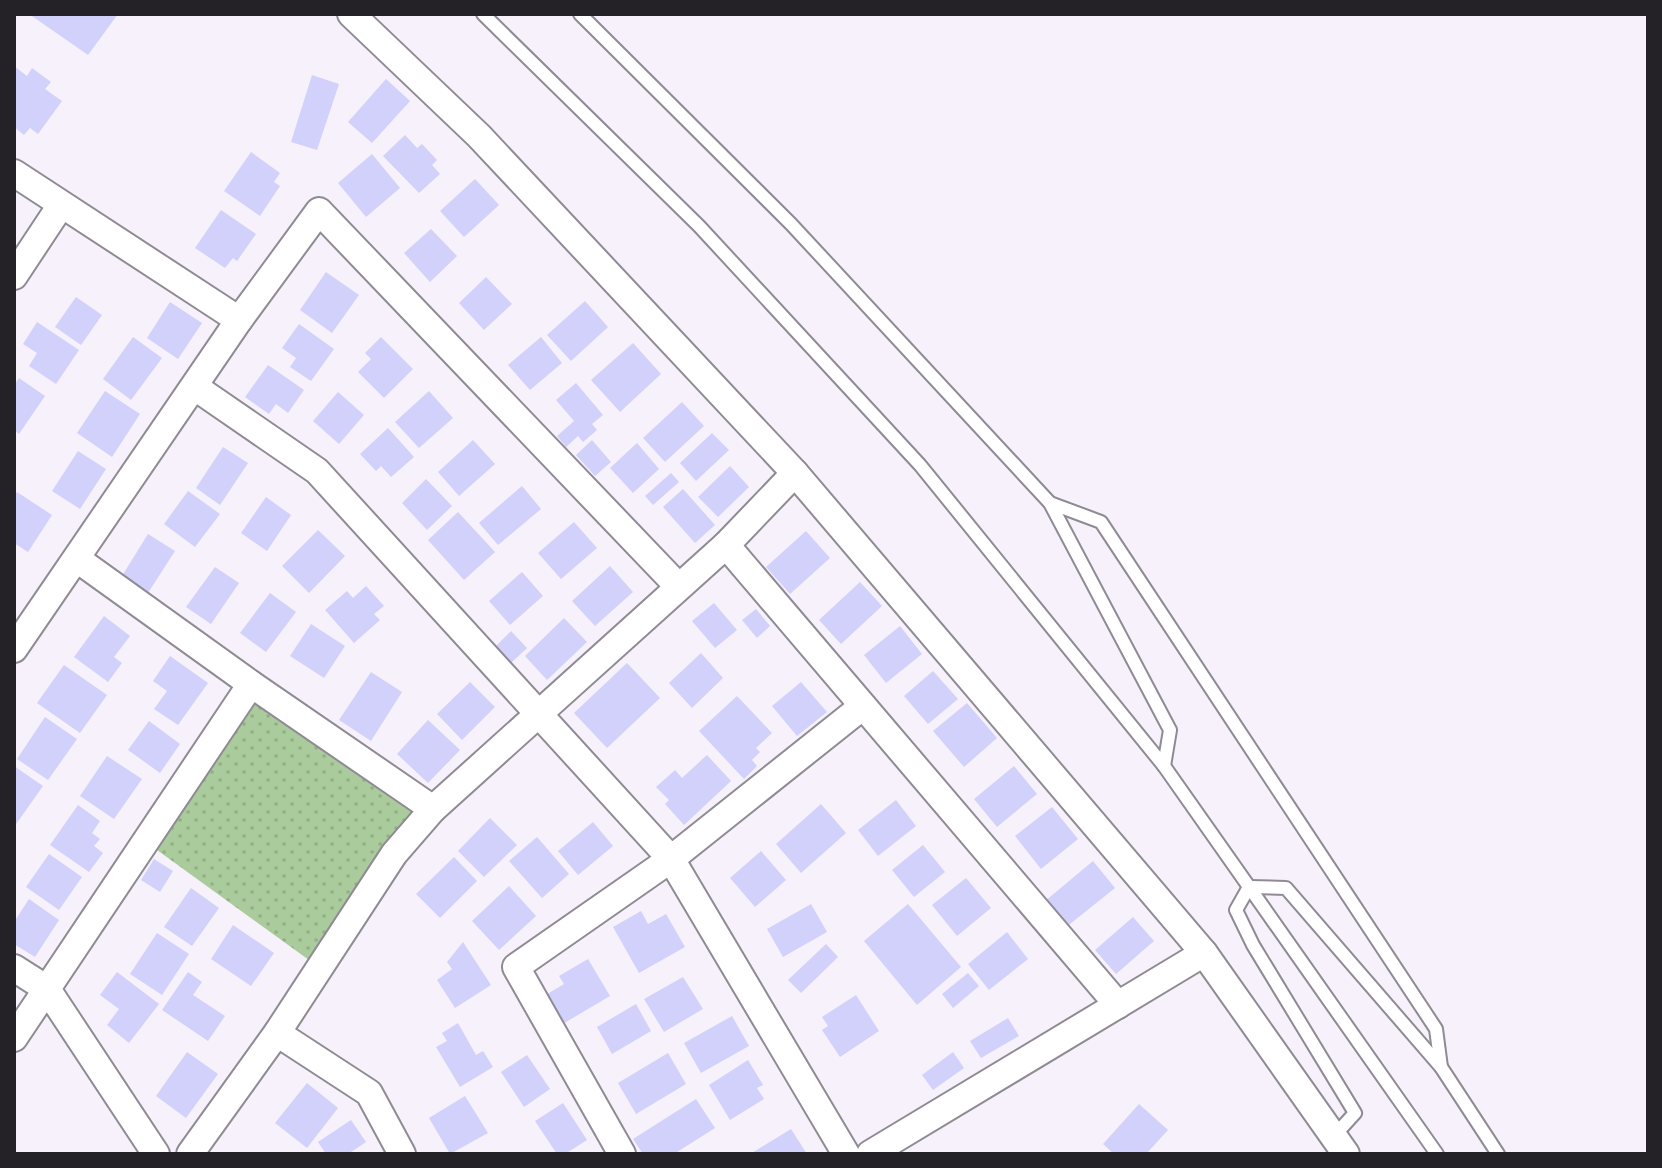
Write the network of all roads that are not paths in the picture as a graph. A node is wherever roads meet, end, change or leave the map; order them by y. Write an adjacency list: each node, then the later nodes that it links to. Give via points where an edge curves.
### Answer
1 (351, 14): 9 (street, via 479,136)
2 (483, 14): 18 (lane, via 699,226 920,465)
3 (580, 14): 10 (lane, via 791,224)
4 (14, 173): 5 (street)
5 (61, 205): 6 (street); 7 (street)
6 (14, 276)
7 (239, 320): 8 (street); 13 (street, via 319,211)
8 (195, 387): 12 (street); 17 (street, via 317,471)
9 (795, 473): 11 (street); 22 (street)
10 (1050, 503): 18 (lane, via 1170,730); 28 (lane, via 1101,522 1436,1029)
11 (726, 545): 13 (street); 16 (street)
12 (77, 559): 14 (street); 15 (street)
13 (678, 586): 17 (street)
14 (14, 649)
15 (251, 684): 19 (street); 24 (street)
16 (863, 706): 20 (street); 25 (street)
17 (539, 714): 19 (street); 20 (street)
18 (1164, 766): 21 (lane)
19 (433, 809): 26 (street, via 394,854)
20 (671, 859): 33 (street, via 516,967); 34 (street)
21 (1249, 887): 28 (lane, via 1286,888); 29 (lane, via 1236,910 1355,1113); 36 (lane)
22 (1204, 953): 25 (street); 29 (street)
23 (14, 968): 24 (street)
24 (47, 989): 27 (street); 30 (street)
25 (1118, 1005): 35 (street)
26 (277, 1033): 31 (street); 32 (street, via 369,1093)
27 (14, 1038)
28 (1441, 1067): 37 (lane)
29 (1340, 1145)
30 (156, 1154)
31 (190, 1154)
32 (402, 1154)
33 (622, 1154)
34 (846, 1154)
35 (870, 1154)
36 (1437, 1154)
37 (1498, 1154)

